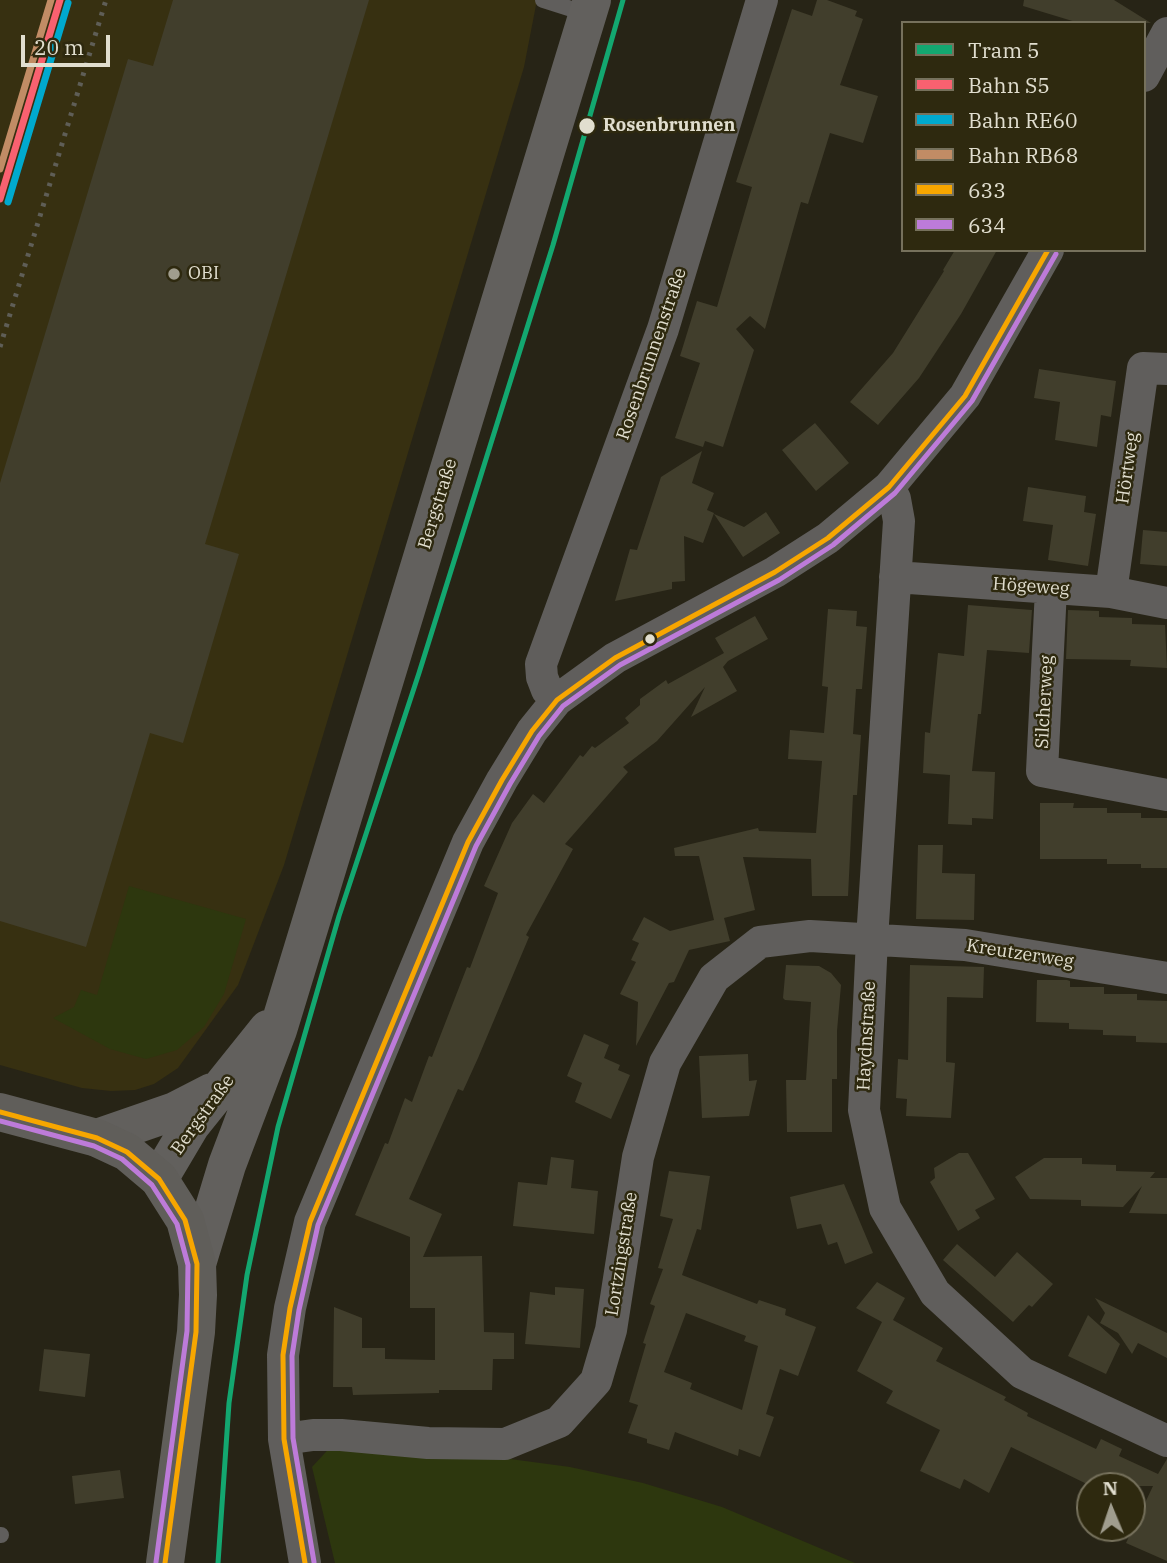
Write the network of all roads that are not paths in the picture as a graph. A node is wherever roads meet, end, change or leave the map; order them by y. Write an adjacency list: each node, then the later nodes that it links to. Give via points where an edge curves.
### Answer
1 (543, 0): 3 (lane)
2 (762, 0): 13 (street, Rosenbrunnenstraße, via 663,329 541,664 547,690)
3 (590, 7): 17 (main road, Bergstraße)
4 (1167, 33): 5 (street)
5 (1146, 72)
6 (1047, 252): 8 (street, via 965,396)
7 (1167, 369): 11 (street, Hörtweg, via 1143,368)
8 (889, 487): 9 (street, Haydnstraße, via 899,521); 13 (street, via 828,538 615,659)
9 (895, 577): 10 (street, Högeweg); 15 (street, Haydnstraße)
10 (1051, 590): 11 (street, Högeweg); 14 (street, Silcherweg, via 1042,771)
11 (1111, 592): 12 (street, Högeweg)
12 (1167, 603)
13 (556, 701): 24 (street, via 532,731 468,842 310,1222 283,1355)
14 (1167, 796)
15 (872, 939): 16 (street, Kreutzerweg, via 976,946); 24 (street, Lortzingstraße, via 810,936 760,942 714,978 665,1063 638,1157 611,1330 596,1381 559,1422 505,1444 341,1435); 25 (street, Haydnstraße, via 864,1110 885,1208 935,1293 1022,1373)
16 (1167, 978)
17 (284, 1009): 18 (main road, Bergstraße); 20 (main road, Bergstraße)
18 (220, 1088): 21 (main road, via 175,1111); 22 (main road, Bergstraße)
19 (0, 1112): 21 (main road)
20 (246, 1120): 22 (main road, Bergstraße, via 196,1161); 23 (main road)
21 (97, 1138): 22 (main road, via 127,1152)
22 (159, 1179): 23 (main road, via 186,1220)
23 (197, 1264): 26 (main road, via 196,1332)
24 (284, 1439): 27 (street)
25 (1167, 1441)
26 (166, 1563)
27 (305, 1563)

